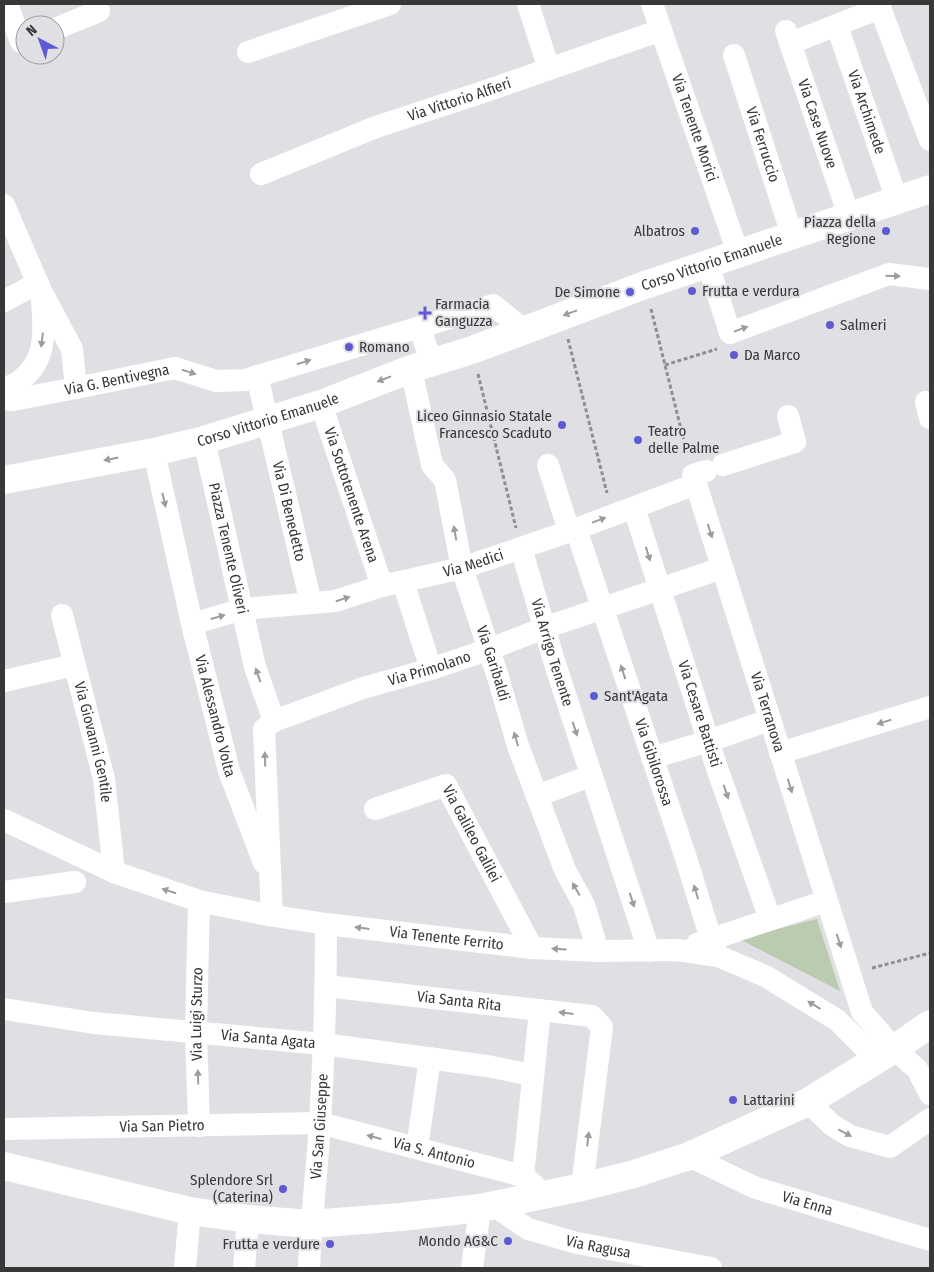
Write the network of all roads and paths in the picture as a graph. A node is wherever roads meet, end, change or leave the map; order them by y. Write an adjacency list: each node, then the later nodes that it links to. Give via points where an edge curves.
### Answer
1 (7, 4): 10 (street)
2 (390, 4): 11 (street)
3 (528, 4): 13 (street)
4 (652, 4): 9 (street, Via Tenente Morici)
5 (880, 6): 8 (street); 14 (street)
6 (90, 10): 7 (street)
7 (65, 24)
8 (836, 26): 17 (street, Via Archimede); 19 (street, Via Case Nuove, via 788,37)
9 (661, 30): 13 (street, Via Vittorio Alfieri); 21 (street, Via Tenente Morici)
10 (15, 36)
11 (248, 52)
12 (734, 55): 20 (street, Via Ferruccio)
13 (549, 69): 15 (street, Via Vittorio Alfieri, via 376,127)
14 (930, 140)
15 (262, 174)
16 (930, 188): 17 (main road, Corso Vittorio Emanuele)
17 (897, 200): 19 (main road, Corso Vittorio Emanuele)
18 (4, 205): 25 (street)
19 (849, 216): 20 (main road, Corso Vittorio Emanuele)
20 (792, 235): 21 (main road, Corso Vittorio Emanuele)
21 (738, 252): 22 (main road, Corso Vittorio Emanuele)
22 (708, 264): 24 (main road, Corso Vittorio Emanuele); 30 (street)
23 (930, 279): 30 (street, one-way to 23, via 889,274)
24 (645, 285): 27 (main road, Corso Vittorio Emanuele, one-way to 27); 32 (path)
25 (39, 287): 26 (street); 35 (street, via 72,349); 36 (street, one-way to 36, via 44,327 39,360 21,380)
26 (4, 301)
27 (562, 316): 29 (main road, Corso Vittorio Emanuele); 46 (path)
28 (420, 327): 29 (street, via 492,305); 33 (street, Via Garibaldi); 34 (street, one-way to 28)
29 (523, 329): 31 (main road, Corso Vittorio Emanuele)
30 (730, 333): 32 (path, via 722,348)
31 (472, 350): 33 (main road, Corso Vittorio Emanuele); 48 (path)
32 (665, 365): 44 (path)
33 (421, 366): 38 (main road, Corso Vittorio Emanuele, one-way to 38); 49 (street, Via Garibaldi, one-way to 33, via 445,480 432,465)
34 (258, 376): 35 (street, Via G. Bentivegna, one-way to 34, via 175,368 216,381); 40 (street, Via Di Benedetto)
35 (76, 388): 37 (street, Via G. Bentivegna)
36 (4, 389)
37 (4, 399)
38 (321, 404): 40 (main road, Corso Vittorio Emanuele); 52 (street, Via Sottotenente Arena)
39 (788, 416): 44 (street, Via Medici, via 795,442)
40 (269, 420): 41 (main road, Corso Vittorio Emanuele); 54 (street, Via Di Benedetto)
41 (204, 440): 42 (main road, Corso Vittorio Emanuele); 56 (street, Piazza Tenente Oliveri)
42 (154, 452): 45 (main road, Corso Vittorio Emanuele, one-way to 45); 58 (street, one-way to 58)
43 (548, 465): 47 (street, Via Gibilorossa)
44 (705, 474): 46 (street, Via Medici); 50 (street, Via Terranova, one-way to 50)
45 (4, 480)
46 (623, 511): 47 (street, Via Medici, one-way to 46); 53 (street, Via Cesare Battisti, one-way to 53)
47 (572, 530): 48 (street, Via Medici); 55 (street, Via Gibilorossa)
48 (522, 548): 49 (street, Via Medici); 59 (street, Via Arrigo Tenente)
49 (462, 568): 51 (street, Via Medici); 60 (street, Via Garibaldi)
50 (722, 568): 53 (street, Via Primolano); 65 (street, Via Terranova)
51 (403, 582): 52 (street, Via Medici); 62 (street)
52 (382, 586): 54 (street, Via Medici, one-way to 52, via 335,601)
53 (659, 589): 55 (street, Via Primolano); 67 (street, Via Cesare Battisti)
54 (311, 603): 56 (street, Via Medici)
55 (602, 608): 59 (street, Via Primolano); 69 (street, Via Gibilorossa, one-way to 55)
56 (243, 609): 58 (street, Piazza Tenente Oliveri, one-way to 56); 66 (street, one-way to 56, via 255,667)
57 (62, 615): 61 (street, Via Giovanni Gentile)
58 (192, 624): 73 (street, Via Alessandro Volta, via 229,772)
59 (544, 628): 60 (street, Via Primolano); 70 (street, Via Arrigo Tenente, one-way to 70)
60 (490, 649): 62 (street, Via Primolano); 71 (street, Via Garibaldi, one-way to 60, via 518,746)
61 (74, 665): 63 (street); 76 (street, Via Giovanni Gentile, via 104,780)
62 (431, 669): 66 (street, Via Primolano, via 363,688)
63 (4, 681)
64 (930, 708): 68 (street, one-way to 68)
65 (769, 720): 67 (street); 68 (street, Via Terranova)
66 (274, 721): 72 (street, one-way to 66, via 264,729)
67 (709, 741): 69 (street); 83 (street, Via Cesare Battisti, one-way to 83)
68 (780, 753): 81 (street, Via Terranova, one-way to 81)
69 (652, 758): 86 (street, Via Gibilorossa, one-way to 69)
70 (590, 776): 71 (street); 88 (street, Via Arrigo Tenente, one-way to 88)
71 (537, 796): 87 (street, Via Garibaldi, one-way to 71, via 584,905 565,870)
72 (267, 802): 73 (street); 77 (street)
73 (242, 808): 77 (street, Via Alessandro Volta)
74 (376, 809): 85 (street, Via Galileo Galilei, via 446,785)
75 (4, 820): 76 (street, Via Tenente Ferrito)
76 (114, 872): 80 (street, Via Tenente Ferrito, one-way to 76)
77 (271, 880): 82 (street)
78 (75, 882): 79 (street)
79 (4, 892)
80 (199, 901): 82 (street, Via Tenente Ferrito); 97 (street, Via Luigi Sturzo)
81 (826, 901): 83 (street); 90 (street, Via Terranova, one-way to 90)
82 (272, 916): 84 (street, Via Tenente Ferrito)
83 (770, 919): 86 (street)
84 (326, 924): 85 (street, Via Tenente Ferrito, one-way to 84); 91 (street, Via San Giuseppe)
85 (532, 948): 87 (street, Via Tenente Ferrito, one-way to 85)
86 (714, 948): 88 (street, Via Tenente Ferrito); 95 (street, Via Tenente Ferrito, one-way to 86)
87 (598, 951): 88 (street, Via Tenente Ferrito)
88 (649, 951)
89 (930, 953): 90 (path)
90 (850, 974): 94 (street, Via Terranova)
91 (326, 986): 93 (street, Via Santa Rita); 98 (street, Via San Giuseppe)
92 (4, 1010): 97 (street, Via Santa Agata, via 94,1024)
93 (540, 1010): 102 (street); 113 (street, Via Santa Rita, one-way to 93, via 602,1027 592,1016)
94 (862, 1012): 95 (street); 99 (street, Via Terranova)
95 (837, 1020): 99 (street, Via Tenente Ferrito)
96 (930, 1024): 99 (main road)
97 (196, 1032): 98 (street, Via Santa Agata); 107 (street, Via Luigi Sturzo, one-way to 97)
98 (323, 1044): 100 (street, Via Santa Agata); 106 (street, Via San Giuseppe)
99 (885, 1055): 101 (street); 104 (main road)
100 (430, 1058): 102 (street, Via Santa Agata); 109 (street)
101 (923, 1072): 103 (street)
102 (532, 1075): 112 (street)
103 (930, 1094)
104 (808, 1102): 105 (street, one-way to 105, via 832,1126 850,1136 890,1147); 110 (main road)
105 (930, 1119)
106 (320, 1123): 107 (street, Via San Pietro); 109 (street, Via S. Antonio, one-way to 106); 117 (street, Via San Giuseppe)
107 (199, 1126): 108 (street, Via San Pietro)
108 (4, 1129)
109 (417, 1148): 112 (street, Via S. Antonio)
110 (689, 1156): 113 (main road); 118 (street, Via Enna, via 756,1188)
111 (4, 1166): 115 (main road)
112 (531, 1186): 113 (main road); 114 (main road)
113 (582, 1187)
114 (486, 1206): 117 (main road); 122 (street); 123 (street, Via Ragusa, via 536,1231)
115 (190, 1212): 116 (main road); 119 (street)
116 (248, 1219): 117 (main road); 120 (street)
117 (311, 1224): 121 (street, Via San Giuseppe)
118 (930, 1240)
119 (185, 1268)
120 (244, 1268)
121 (309, 1268)
122 (472, 1268)
123 (711, 1268)

